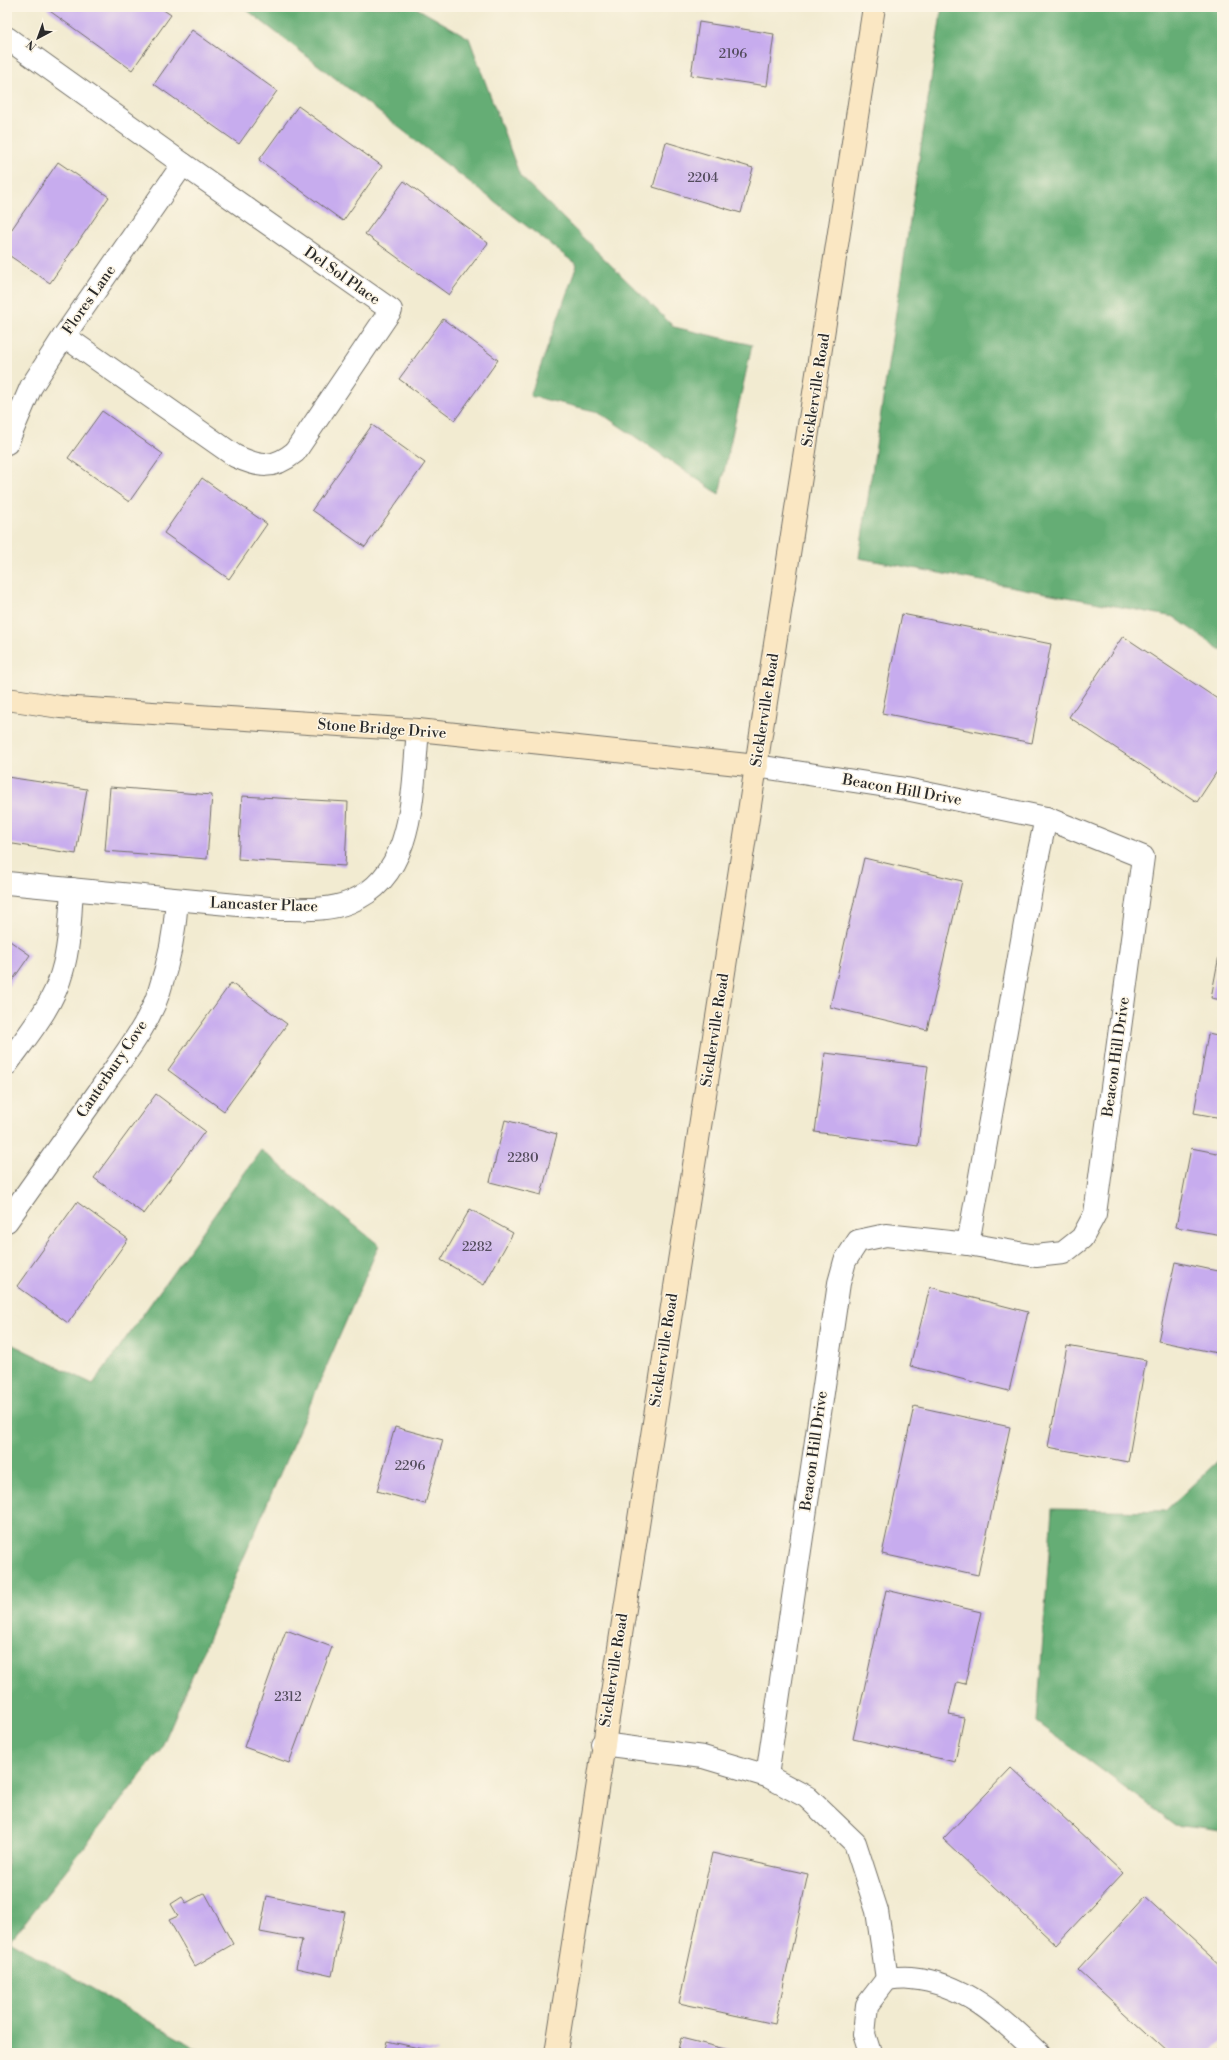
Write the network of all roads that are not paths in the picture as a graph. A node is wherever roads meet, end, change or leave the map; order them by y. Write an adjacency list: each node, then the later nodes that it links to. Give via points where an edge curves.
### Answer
1 (874, 7): 8 (main road, Sicklerville Road)
2 (7, 38): 3 (street, Del Sol Place)
3 (183, 164): 4 (street, Flores Lane); 4 (street, Del Sol Place, via 391,310 295,452 284,461 273,465 254,464 235,456)
4 (64, 336): 5 (street, Flores Lane, via 31,387)
5 (7, 444)
6 (7, 699): 7 (main road, Stone Bridge Drive, via 60,707)
7 (418, 730): 8 (main road, Stone Bridge Drive); 12 (street, Lancaster Place, via 409,815 398,856 390,871 365,894 350,902 322,908 280,909)
8 (757, 766): 9 (street, Beacon Hill Drive, via 906,788); 16 (main road, Sicklerville Road)
9 (1046, 818): 15 (street); 15 (street, Beacon Hill Drive, via 1143,857 1095,1214 1082,1238 1063,1253 1036,1256)
10 (7, 883): 11 (street, Lancaster Place)
11 (72, 889): 12 (street, Lancaster Place); 13 (street, via 65,959 58,985 52,998)
12 (177, 900): 14 (street, Canterbury Cove, via 171,948 151,1011 116,1066)
13 (7, 1064)
14 (7, 1221)
15 (968, 1244): 17 (street, Beacon Hill Drive, via 886,1235 858,1241 845,1262 839,1283)
16 (602, 1744): 17 (street, via 703,1758); 19 (main road, Sicklerville Road)
17 (767, 1776): 18 (street, via 807,1798 855,1843 877,1911)
18 (887, 1979): 20 (street, via 867,2005 864,2034); 21 (street, via 911,1978 952,1987 991,2010)
19 (556, 2053)
20 (870, 2053)
21 (1038, 2053)

